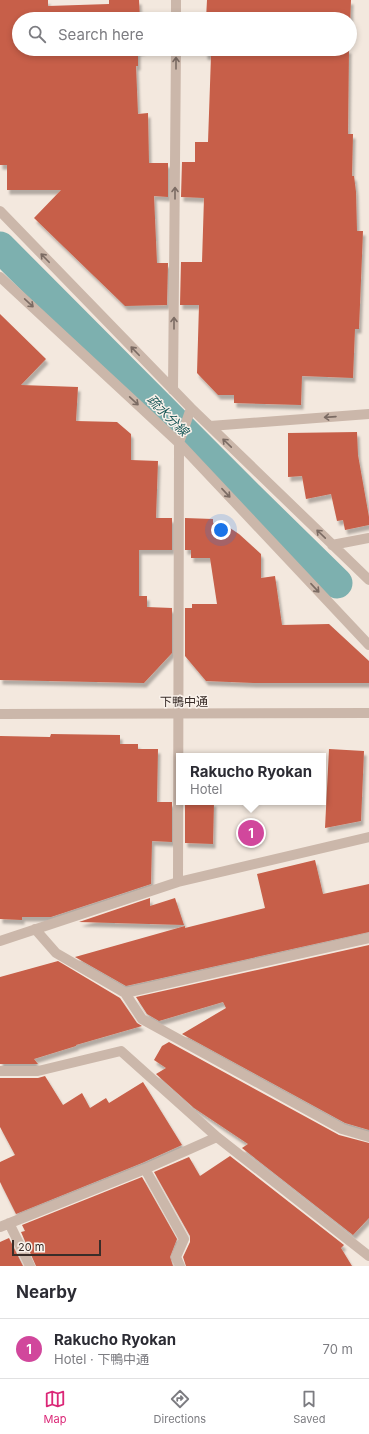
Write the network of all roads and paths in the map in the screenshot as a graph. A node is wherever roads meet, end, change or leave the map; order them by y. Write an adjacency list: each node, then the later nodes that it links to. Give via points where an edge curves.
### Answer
1 (176, 0): 2 (street)
2 (176, 12)
3 (176, 56): 6 (street, one-way to 3)
4 (0, 211): 6 (street, one-way to 4)
5 (0, 277): 10 (street, one-way to 10)
6 (173, 390): 7 (street)
7 (191, 408): 9 (street); 10 (street)
8 (369, 414): 9 (street, one-way to 9)
9 (210, 426): 12 (street, one-way to 9)
10 (179, 443): 14 (street, one-way to 14); 17 (street)
11 (369, 538): 12 (street)
12 (332, 545): 13 (street)
13 (369, 580)
14 (369, 644)
15 (369, 713): 17 (street, 下鴨中通)
16 (0, 714): 17 (street, 下鴨中通)
17 (178, 714): 18 (street)
18 (178, 753)
19 (178, 805): 21 (street)
20 (369, 838): 21 (street)
21 (178, 882): 22 (street)
22 (35, 929): 24 (street); 25 (street, via 56,953)
23 (369, 938): 25 (street)
24 (0, 941)
25 (125, 993): 28 (street, via 142,1019 342,1129)
26 (0, 1070): 27 (street, via 38,1071 121,1051)
27 (217, 1137): 29 (street); 31 (street)
28 (369, 1137)
29 (146, 1169): 30 (street); 33 (street, via 184,1239 176,1257)
30 (4, 1225): 32 (street)
31 (369, 1256)
32 (30, 1266)
33 (180, 1266)

